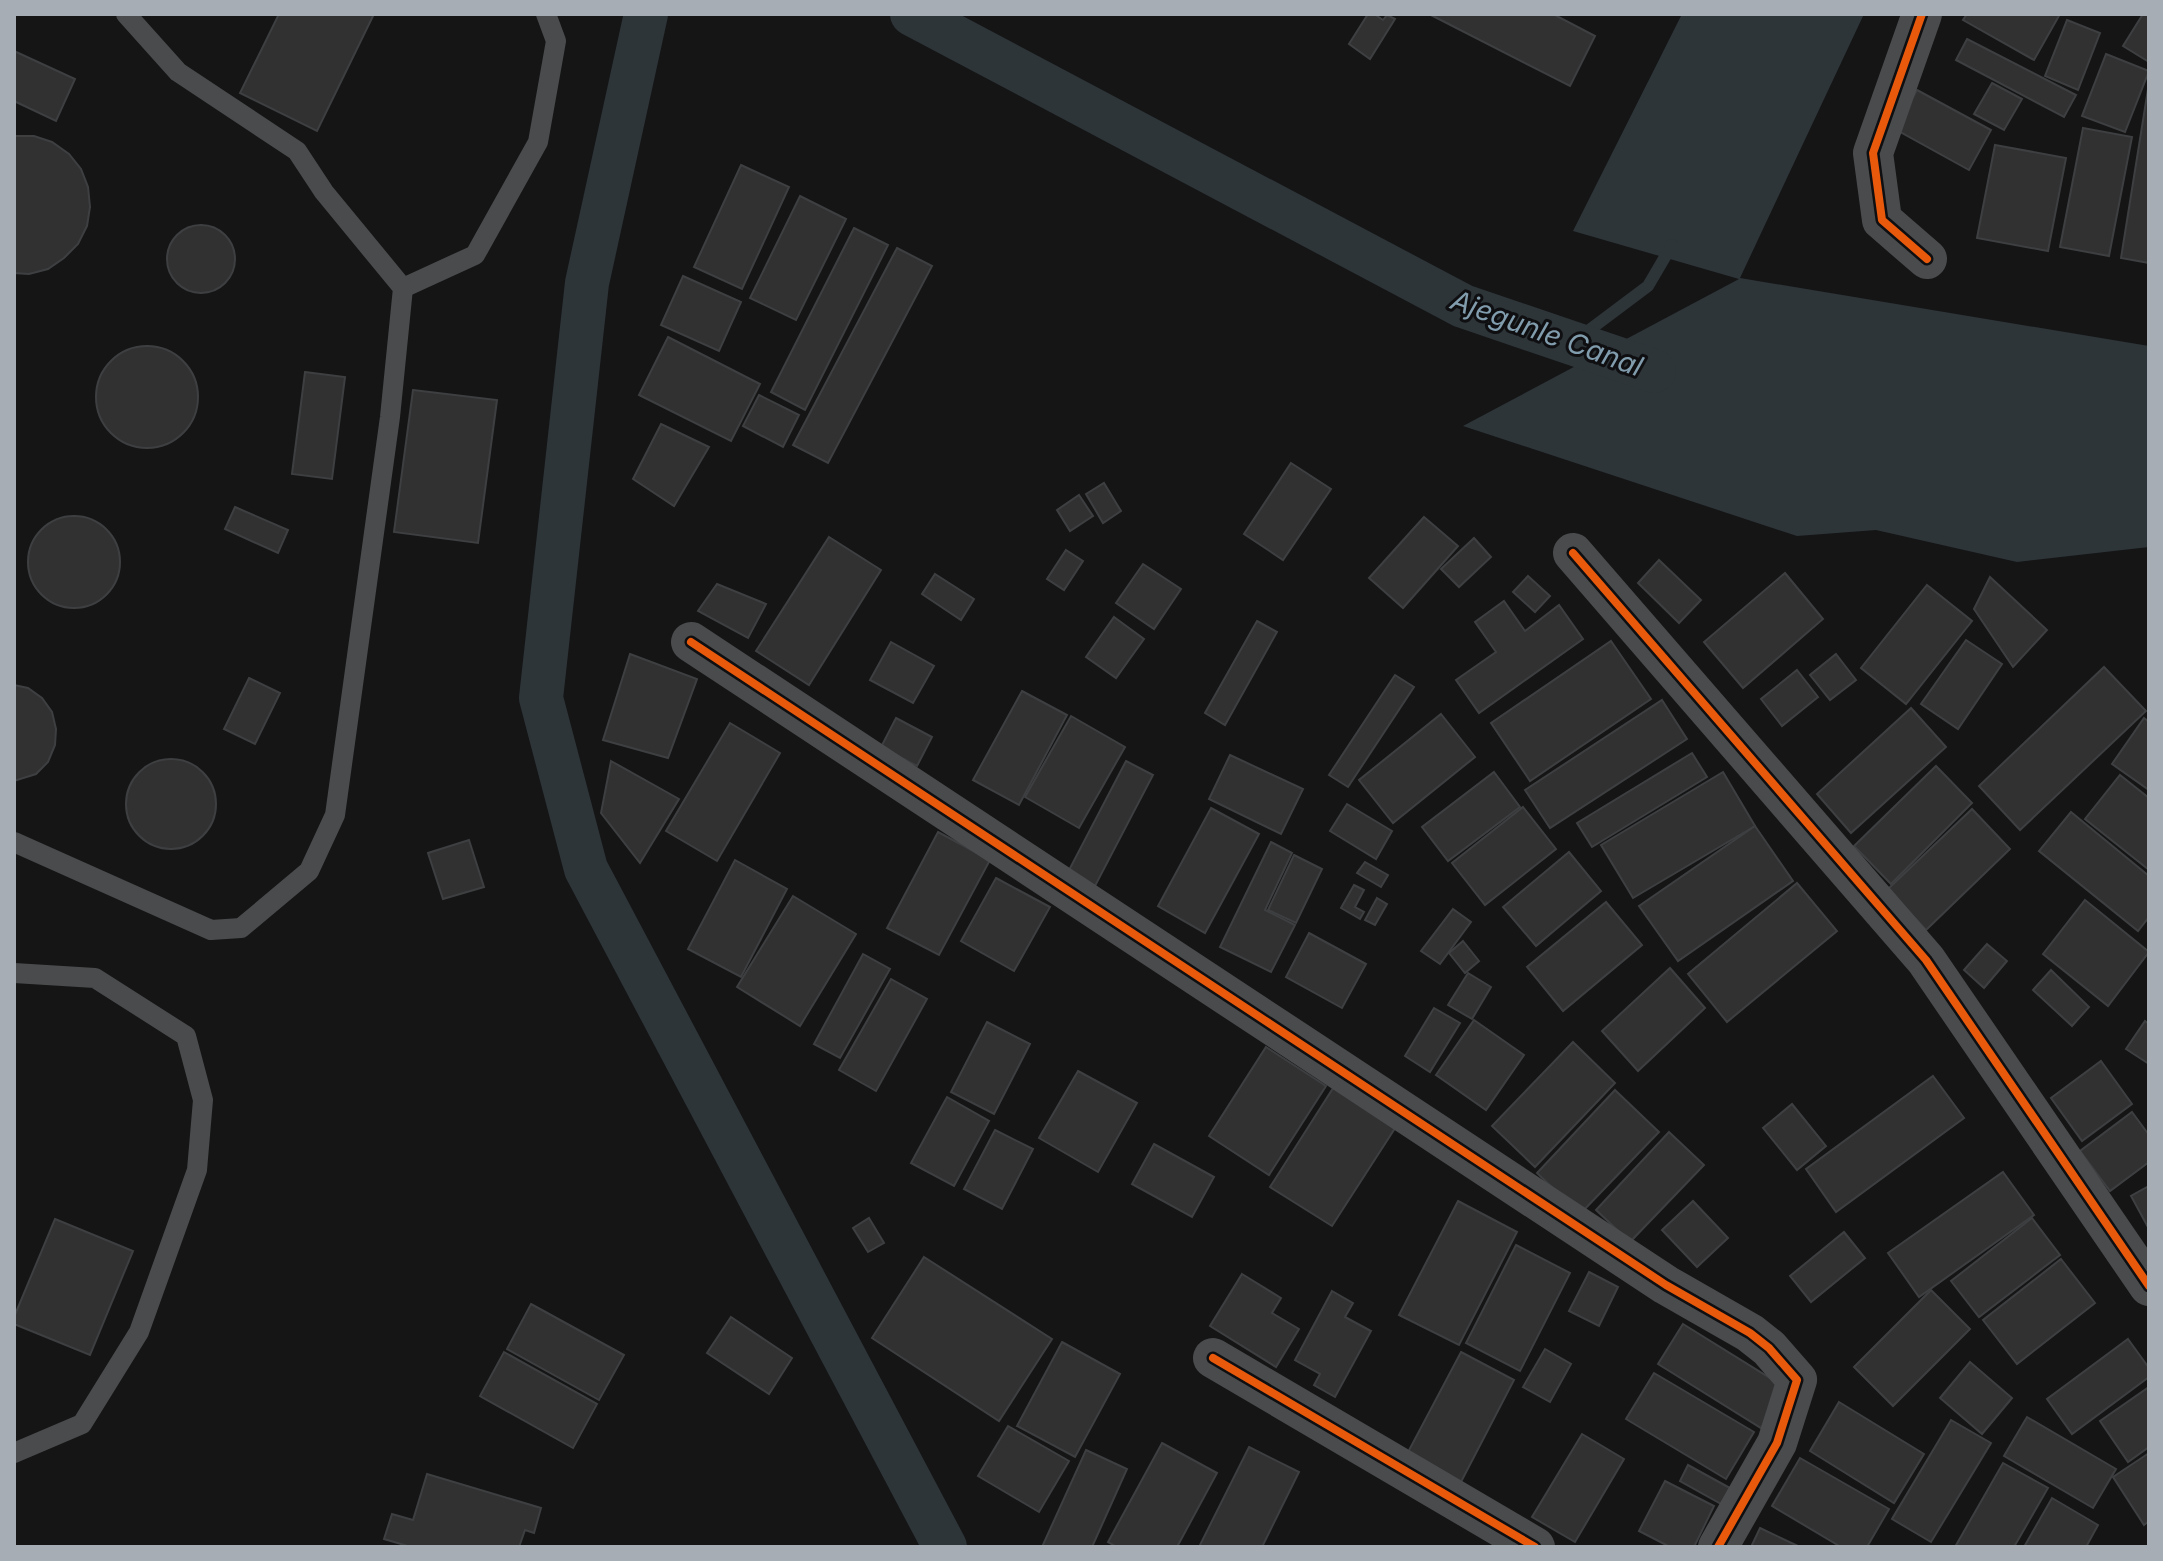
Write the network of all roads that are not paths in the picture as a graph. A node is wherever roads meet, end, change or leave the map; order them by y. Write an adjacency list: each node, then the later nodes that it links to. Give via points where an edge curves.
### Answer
1 (126, 14): 5 (lane, via 178,72 297,151)
2 (546, 14): 5 (lane, via 556,41 538,142 475,255)
3 (1922, 14): 4 (street, via 1873,153 1882,220)
4 (1927, 259)
5 (403, 288): 8 (lane, via 335,815 309,871 241,928 211,930)
6 (1573, 553): 10 (street, via 1926,960)
7 (691, 642): 14 (street, via 1769,1348 1797,1380 1777,1443)
8 (14, 842)
9 (14, 973): 12 (lane, via 95,978 186,1036 203,1100 197,1170 139,1332 82,1424)
10 (2149, 1286)
11 (1213, 1358): 13 (street)
12 (14, 1453)
13 (1535, 1547)
14 (1718, 1547)

